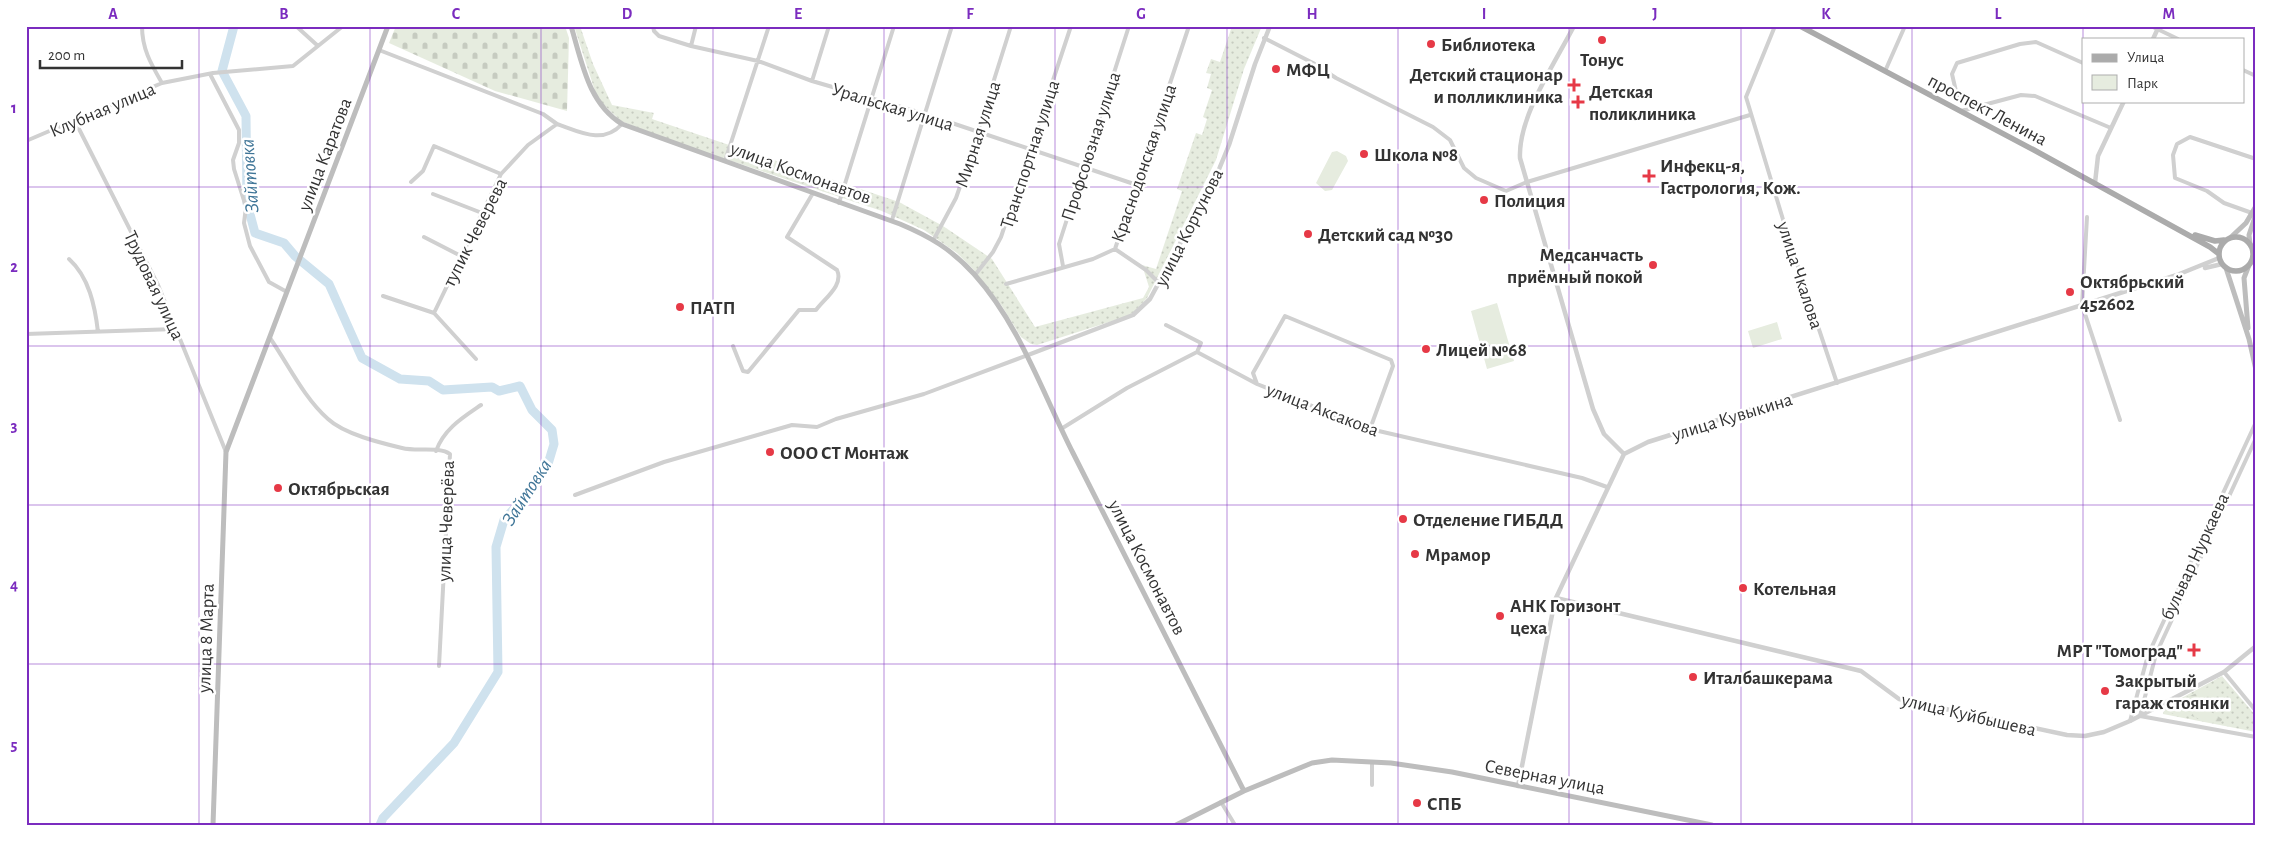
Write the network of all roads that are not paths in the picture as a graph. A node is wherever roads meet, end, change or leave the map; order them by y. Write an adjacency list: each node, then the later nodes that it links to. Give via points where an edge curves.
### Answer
1 (142, 26): 35 (street, via 147,58)
2 (296, 26): 25 (street)
3 (343, 26): 25 (street, Клубная улица)
4 (388, 26): 27 (main road, улица Каратова)
5 (571, 26): 44 (main road, улица Космонавтов, via 589,86 607,113)
6 (653, 26): 26 (street, Уральская улица, via 659,36)
7 (696, 26): 26 (street)
8 (769, 26): 28 (street)
9 (829, 26): 34 (street)
10 (894, 26): 36 (street)
11 (952, 26): 40 (street)
12 (1011, 26): 46 (street, Мирная улица)
13 (1071, 26): 48 (street, Транспортная улица)
14 (1129, 26): 51 (street, Профсоюзная улица)
15 (1189, 26): 56 (street, Краснодонская улица)
16 (1270, 26): 23 (street, улица Кортунова)
17 (1574, 26): 54 (street, via 1522,132 1520,158)
18 (1776, 26): 41 (street, улица Чкалова, via 1746,92)
19 (1800, 26): 39 (main road, проспект Ленина)
20 (1905, 26): 30 (street)
21 (2151, 26): 22 (street)
22 (2158, 28): 24 (street)
23 (1264, 38): 54 (street, via 1433,127 1450,140 1464,168 1476,178 1506,191); 78 (street, улица Кортунова, via 1223,161)
24 (2176, 38)
25 (318, 46): 32 (street, Клубная улица, via 293,66)
26 (690, 46): 28 (street, Уральская улица)
27 (379, 50): 43 (street, via 543,114); 79 (main road, улица Каратова)
28 (758, 61): 34 (street, Уральская улица); 50 (street)
29 (2082, 63): 37 (street, via 2036,42 1957,63 1952,74)
30 (1886, 69)
31 (2244, 70): 33 (street)
32 (211, 74): 35 (street, Клубная улица); 79 (street, via 239,130 239,143 233,160 246,207 244,223 250,246 269,282)
33 (2256, 76)
34 (812, 81): 36 (street, Уральская улица)
35 (162, 83): 42 (street, Клубная улица)
36 (872, 98): 40 (street, Уральская улица); 59 (street)
37 (1958, 100)
38 (2124, 102): 45 (street)
39 (1960, 111): 45 (street, via 2020,95 2035,96); 55 (main road, проспект Ленина)
40 (925, 114): 46 (street, Уральская улица); 64 (street)
41 (1750, 115): 54 (street); 94 (street, улица Чкалова)
42 (75, 121): 47 (street, Клубная улица); 84 (street, Трудовая улица, via 158,285)
43 (557, 124): 44 (street, via 583,134 600,135 614,133); 52 (street, тупик Чеверева, via 528,145)
44 (622, 124): 50 (main road, улица Космонавтов)
45 (2111, 128): 55 (street, via 2097,161)
46 (978, 132): 48 (street, Уральская улица); 67 (street, Мирная улица, via 956,198)
47 (26, 142)
48 (1031, 150): 51 (street, Уральская улица); 76 (street, Транспортная улица, via 1001,237)
49 (2256, 159): 62 (street, via 2190,137 2178,144 2173,159 2177,180)
50 (725, 161): 57 (main road, улица Космонавтов)
51 (1084, 167): 56 (street, Уральская улица); 75 (street, Профсоюзная улица, via 1059,244)
52 (501, 174): 53 (street, via 434,146 423,171); 61 (street, тупик Чеверева)
53 (411, 182)
54 (1527, 182): 104 (street, via 1593,409 1604,434)
55 (2095, 183): 65 (main road, проспект Ленина)
56 (1137, 185): 70 (street, Краснодонская улица)
57 (813, 193): 59 (main road, улица Космонавтов); 89 (street, via 787,237 837,270 838,283 816,310 799,310 748,372 743,371)
58 (433, 194): 61 (street)
59 (839, 203): 64 (main road, улица Космонавтов)
60 (2256, 206): 62 (main road)
61 (482, 213): 71 (street, тупик Чеверева)
62 (2254, 214): 68 (main road); 69 (main road, via 2249,235)
63 (2088, 217): 81 (street)
64 (892, 220): 67 (main road, улица Космонавтов)
65 (2162, 220): 68 (main road, проспект Ленина, via 2203,238 2215,241); 73 (main road, проспект Ленина, via 2215,250)
66 (424, 237): 71 (street)
67 (934, 239): 76 (main road, улица Космонавтов)
68 (2228, 239): 69 (main road, via 2241,238); 73 (main road, via 2220,248)
69 (2253, 248): 74 (main road)
70 (1115, 249): 75 (street, Краснодонская улица); 78 (street)
71 (460, 256): 82 (street, тупик Чеверева)
72 (69, 259): 85 (street, via 77,266 90,293)
73 (2222, 261): 74 (main road, via 2238,271); 81 (street, улица Кувыкина); 88 (main road)
74 (2252, 261): 88 (main road, via 2244,278)
75 (1063, 266): 77 (street, Краснодонская улица)
76 (975, 275): 91 (main road, улица Космонавтов, via 1000,308)
77 (1006, 284)
78 (1160, 284): 91 (street, улица Кортунова, via 1133,315)
79 (287, 292): 87 (main road, улица Каратова)
80 (383, 296): 82 (street)
81 (2082, 306): 94 (street, улица Кувыкина); 97 (street)
82 (434, 313): 92 (street)
83 (1166, 325): 90 (street, via 1201,343)
84 (176, 329): 85 (street); 103 (street, Трудовая улица)
85 (98, 332): 86 (street)
86 (26, 334)
87 (270, 338): 102 (street, улица Чеверёва, via 327,419 339,427 393,446); 103 (main road, улица Каратова)
88 (2249, 339): 93 (main road)
89 (733, 346)
90 (1198, 352): 95 (street, улица Аксакова); 99 (street, via 1127,388)
91 (1028, 355): 99 (main road, улица Космонавтов); 106 (street, via 924,394 816,427 792,425 664,462)
92 (476, 359)
93 (2256, 370)
94 (1837, 383): 104 (street, улица Кувыкина, via 1648,442)
95 (1257, 384): 100 (street, улица Аксакова); 100 (street, via 1253,373 1285,316 1391,360 1393,366)
96 (481, 405): 102 (street, via 452,426 440,439)
97 (2120, 420)
98 (2256, 422): 113 (street, бульвар Нуркаева, via 2148,655)
99 (1061, 429): 118 (main road, улица Космонавтов)
100 (1370, 429): 105 (street, улица Аксакова, via 1582,478)
101 (2256, 438): 112 (street, бульвар Нуркаева, via 2156,654)
102 (436, 451): 109 (street, улица Чеверёва, via 444,450 450,454)
103 (226, 452): 120 (main road, улица 8 Марта)
104 (1624, 454): 105 (street)
105 (1607, 487): 107 (street)
106 (575, 495)
107 (1556, 598): 113 (street, улица Куйбышева, via 1861,672 1899,699 2051,732 2085,736); 117 (street)
108 (2256, 646): 110 (street, улица Куйбышева)
109 (439, 666)
110 (2224, 672): 111 (street); 112 (street, улица Куйбышева)
111 (2256, 711)
112 (2140, 716): 113 (street, улица Куйбышева); 114 (street)
113 (2130, 721)
114 (2256, 737)
115 (1372, 762): 116 (street); 117 (main road, Северная улица, via 1452,772); 118 (main road, Северная улица, via 1332,760 1312,764)
116 (1372, 785)
117 (1518, 786): 123 (main road, Северная улица)
118 (1244, 791): 119 (main road, Северная улица)
119 (1221, 802): 121 (main road, Северная улица); 122 (street)
120 (212, 825)
121 (1176, 825)
122 (1235, 825)
123 (1712, 825)

